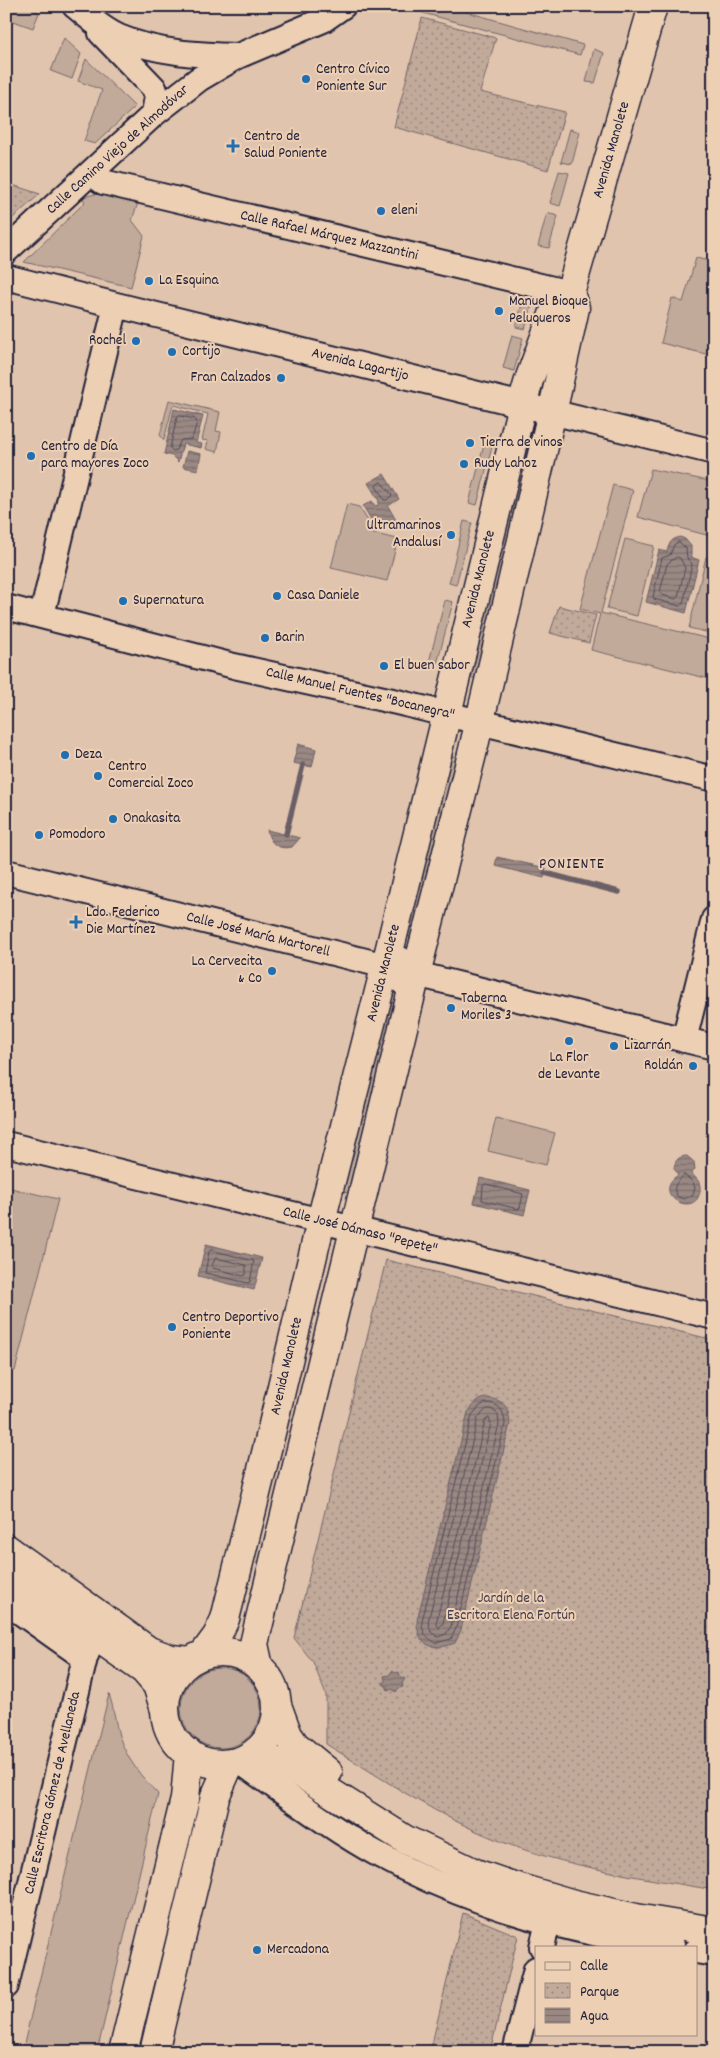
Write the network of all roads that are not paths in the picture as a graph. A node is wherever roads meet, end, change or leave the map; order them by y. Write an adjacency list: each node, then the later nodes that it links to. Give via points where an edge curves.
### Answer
1 (75, 6): 4 (street, via 118,37); 7 (street, via 154,88 157,96)
2 (343, 6): 5 (street, Calle Camino Viejo de Almodóvar, via 323,20)
3 (653, 6): 11 (main road, Avenida Manolete)
4 (168, 51): 5 (street); 6 (street, via 178,65)
5 (238, 56): 6 (street, Calle Camino Viejo de Almodóvar)
6 (181, 92): 7 (street, Calle Camino Viejo de Almodóvar)
7 (154, 114): 8 (street, Calle Camino Viejo de Almodóvar)
8 (91, 173): 9 (street, Calle Camino Viejo de Almodóvar); 11 (street, Calle Rafael Márquez Mazzantini, via 103,182)
9 (6, 251)
10 (6, 276): 12 (street, Avenida Lagartijo)
11 (570, 293): 13 (main road, Avenida Manolete, via 557,304); 14 (main road, Avenida Manolete, via 575,308)
12 (116, 306): 13 (street, Avenida Lagartijo); 17 (street)
13 (522, 405): 14 (street, Avenida Lagartijo); 18 (main road, Avenida Manolete)
14 (552, 411): 15 (street, Avenida Lagartijo); 19 (main road, Avenida Manolete)
15 (714, 452)
16 (6, 606): 17 (street, Calle Manuel Fuentes "Bocanegra")
17 (42, 615): 18 (street, Calle Manuel Fuentes "Bocanegra", via 234,666)
18 (447, 714): 19 (street, Calle Manuel Fuentes "Bocanegra"); 23 (main road, Avenida Manolete)
19 (479, 722): 20 (street, Calle Manuel Fuentes "Bocanegra"); 24 (main road, Avenida Manolete)
20 (714, 779)
21 (6, 872): 23 (street, Calle José María Martorell)
22 (714, 919): 25 (street)
23 (388, 957): 24 (street); 28 (main road, Avenida Manolete)
24 (415, 983): 25 (street); 29 (main road, Avenida Manolete)
25 (684, 1040): 26 (street)
26 (714, 1047)
27 (6, 1144): 28 (street, Calle José Dámaso "Pepete")
28 (321, 1221): 29 (street, Calle José Dámaso "Pepete"); 35 (main road, Avenida Manolete, via 225,1619 217,1636)
29 (355, 1229): 30 (street, Calle José Dámaso "Pepete"); 36 (main road, Avenida Manolete, via 254,1644)
30 (714, 1317)
31 (6, 1548): 35 (main road, via 149,1651 171,1659)
32 (6, 1572): 34 (main road)
33 (6, 1602): 34 (street)
34 (89, 1646): 38 (main road, via 144,1670 157,1685); 44 (street, Calle Escritora Gómez de Avellaneda)
35 (197, 1658): 36 (main road, via 218,1652 233,1653); 38 (main road, via 180,1670 172,1682)
36 (259, 1667): 37 (main road, via 272,1685)
37 (277, 1705): 40 (main road, via 270,1735 260,1748); 41 (main road, via 288,1735 310,1759 382,1808 449,1843 556,1884)
38 (165, 1710): 39 (main road, via 168,1727)
39 (189, 1754): 40 (main road, via 215,1763); 51 (main road, via 186,1799)
40 (239, 1760): 42 (street, via 380,1856 490,1904); 43 (main road, via 284,1763 406,1840 475,1872 574,1904); 52 (main road, via 215,1797)
41 (714, 1915)
42 (548, 1922): 45 (street); 46 (street)
43 (714, 1931)
44 (11, 1940): 50 (street, Calle Escritora Gómez de Avellaneda)
45 (542, 1946)
46 (667, 1946)
47 (698, 1951): 48 (street)
48 (714, 1954)
49 (535, 1973): 53 (street)
50 (6, 1986)
51 (123, 2052)
52 (154, 2052)
53 (515, 2052)

